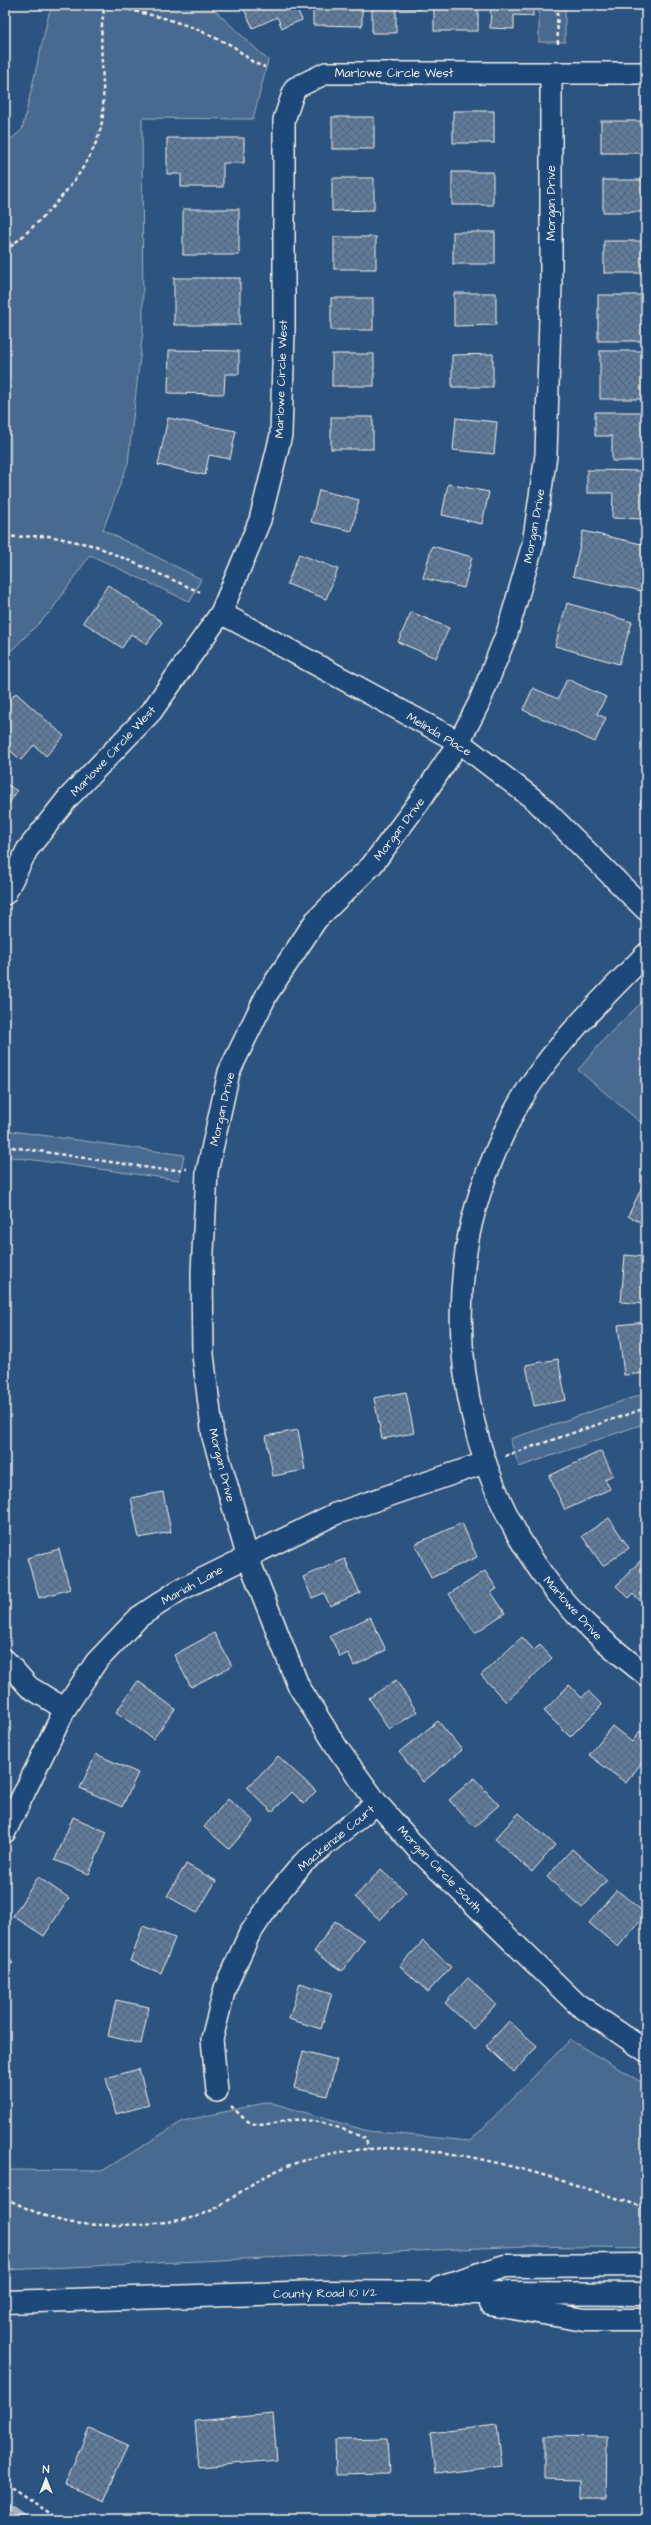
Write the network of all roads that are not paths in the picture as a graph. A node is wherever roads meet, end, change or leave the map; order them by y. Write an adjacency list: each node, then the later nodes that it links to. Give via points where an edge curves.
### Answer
1 (646, 73): 2 (street, Marlowe Circle West)
2 (551, 74): 3 (street, Marlowe Circle West, via 326,73 295,88 284,120 281,435 260,520); 4 (street, Morgan Drive, via 551,283 545,463 533,544 507,633 479,703)
3 (221, 614): 4 (street, Melinda Place); 5 (street, Marlowe Circle West, via 151,712 68,798 27,850)
4 (459, 742): 6 (street, Melinda Place, via 536,801); 9 (street, Morgan Drive, via 372,865 316,920 267,994 230,1072 208,1172 202,1272 203,1355 213,1437)
5 (5, 894)
6 (646, 910)
7 (646, 954): 8 (street, Marlowe Drive, via 586,1015 546,1063 513,1115 484,1181 466,1251 462,1308 471,1414)
8 (484, 1463): 9 (street, Mariah Lane, via 335,1514); 11 (street, Marlowe Drive, via 512,1526 546,1580 603,1642)
9 (247, 1555): 12 (street, Mariah Lane, via 178,1591 139,1617 96,1662); 13 (street, Morgan Circle South, via 298,1685 338,1749)
10 (5, 1660): 12 (street, via 29,1687)
11 (646, 1675)
12 (65, 1709): 14 (street, Mariah Lane)
13 (378, 1803): 15 (street, Morgan Circle South, via 420,1851 577,2004); 16 (street, Mackenzie Court, via 303,1863 274,1898 250,1935 225,1988 212,2039)
14 (5, 1832)
15 (646, 2051)
16 (217, 2091)
17 (646, 2265): 18 (street, via 505,2266)
18 (422, 2293): 19 (street, County Road 10 1/2); 20 (street, County Road 10 1/2, via 321,2292); 21 (street, via 584,2320)
19 (646, 2294)
20 (5, 2302)
21 (646, 2320)

